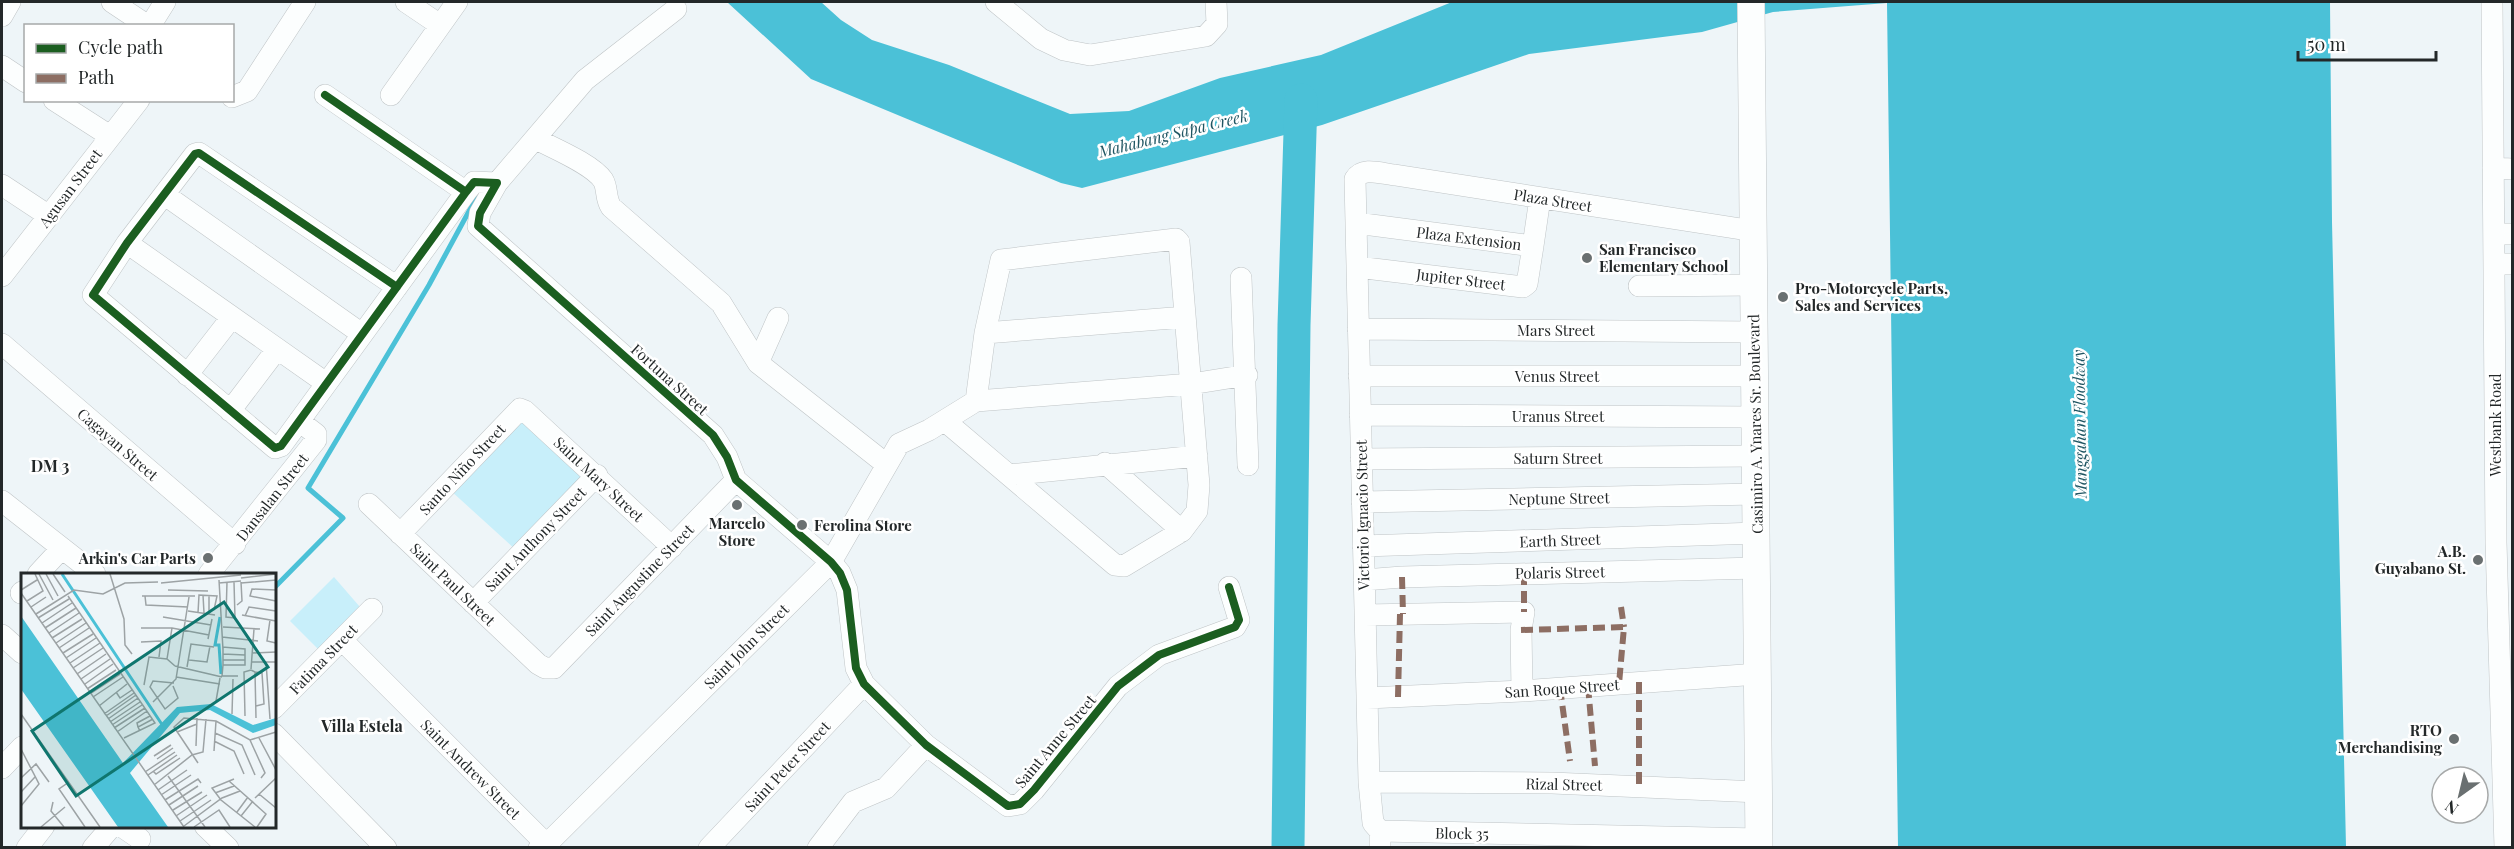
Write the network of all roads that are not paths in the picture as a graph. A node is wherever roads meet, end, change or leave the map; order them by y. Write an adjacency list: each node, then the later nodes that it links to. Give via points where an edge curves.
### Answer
1 (10, 2): 12 (street)
2 (112, 2): 13 (street)
3 (165, 2): 14 (street)
4 (305, 2): 21 (street, via 247,91)
5 (406, 2): 15 (street)
6 (457, 2): 15 (street)
7 (996, 2): 8 (street, via 1041,39 1090,56 1206,36 1217,24)
8 (1216, 2)
9 (1751, 2): 36 (main road, Casimiro A. Ynares Sr. Boulevard)
10 (2492, 2): 16 (street, Westbank Road)
11 (676, 9): 26 (street, via 585,80)
12 (2, 16)
13 (146, 24)
14 (150, 24)
15 (440, 25): 20 (street)
16 (2502, 40): 24 (street, Westbank Road)
17 (2, 66): 18 (street)
18 (24, 81)
19 (325, 95): 31 (street)
20 (391, 95)
21 (234, 96)
22 (57, 102): 25 (street)
23 (138, 102): 25 (street, Agusan Street)
24 (2503, 108): 27 (street, Westbank Road)
25 (110, 136): 34 (street, Agusan Street)
26 (536, 139): 29 (street); 58 (street, via 595,172 604,182 611,207 721,303)
27 (2503, 169): 37 (street, Westbank Road)
28 (1355, 179): 33 (street, Plaza Street, via 1363,171); 35 (street, Victorio Ignacio Street)
29 (497, 183): 31 (street, via 474,182); 81 (street, Fortuna Street, via 480,213 478,226 713,435)
30 (2, 185): 34 (street)
31 (466, 192): 47 (street)
32 (165, 195): 38 (street); 47 (street, via 195,154 203,153); 54 (street)
33 (1540, 198): 36 (street, Plaza Street); 39 (street, Plaza Extension)
34 (49, 216): 42 (street, Agusan Street)
35 (1356, 223): 39 (street, Plaza Extension); 41 (street, Victorio Ignacio Street)
36 (1754, 231): 44 (main road, Casimiro A. Ynares Sr. Boulevard)
37 (2503, 234): 40 (street, Westbank Road)
38 (127, 243): 49 (street); 59 (street, via 93,295)
39 (1533, 246): 41 (street, Jupiter Street, via 1527,284 1523,286)
40 (2503, 264): 46 (street, Westbank Road)
41 (1357, 267): 51 (street, Victorio Ignacio Street)
42 (2, 276)
43 (1241, 278): 60 (street)
44 (1754, 285): 45 (street); 52 (main road, Casimiro A. Ynares Sr. Boulevard)
45 (1639, 286)
46 (2504, 286): 57 (street, Westbank Road)
47 (397, 287): 54 (street)
48 (1185, 316): 53 (street); 53 (street, via 1176,239 1001,260); 64 (street)
49 (232, 317): 56 (street); 59 (street)
50 (778, 318): 58 (street)
51 (1358, 329): 52 (street, Mars Street); 61 (street, Victorio Ignacio Street)
52 (1754, 332): 62 (main road, Casimiro A. Ynares Sr. Boulevard)
53 (985, 333): 65 (street)
54 (362, 334): 63 (street)
55 (2, 344): 91 (street, Cagayan Street)
56 (277, 349): 63 (street); 66 (street)
57 (2504, 357): 71 (street, Westbank Road)
58 (758, 363): 76 (street)
59 (187, 375): 66 (street)
60 (1246, 375): 64 (street); 78 (street)
61 (1359, 376): 62 (street, Venus Street); 68 (street, Victorio Ignacio Street)
62 (1755, 376): 69 (main road, Casimiro A. Ynares Sr. Boulevard)
63 (326, 383): 70 (street)
64 (1191, 384): 65 (street); 73 (street)
65 (976, 401): 72 (street, Saint John Street)
66 (230, 411): 70 (street, via 275,448 281,446)
67 (525, 411): 79 (street, Saint Mary Street); 89 (street, Santo Niño Street, via 516,412)
68 (1360, 415): 69 (street, Uranus Street); 75 (street, Victorio Ignacio Street)
69 (1755, 417): 74 (main road, Casimiro A. Ynares Sr. Boulevard)
70 (299, 420): 91 (street, Dansalan Street, via 316,434 316,440)
71 (2504, 423): 82 (street, Westbank Road)
72 (937, 426): 76 (street, Saint John Street, via 899,444); 80 (street)
73 (1197, 456): 77 (street); 87 (street, via 1197,511)
74 (1756, 456): 75 (street, Saturn Street); 83 (main road, Casimiro A. Ynares Sr. Boulevard)
75 (1361, 459): 85 (street, Victorio Ignacio Street)
76 (886, 464): 95 (street, Saint John Street)
77 (1105, 464): 80 (street); 87 (street)
78 (1248, 465)
79 (597, 475): 93 (street, Saint Mary Street); 102 (street, Saint Anthony Street)
80 (1009, 475): 87 (street, via 1115,565 1124,566)
81 (736, 480): 93 (street, Saint Augustine Street); 95 (street, Fortuna Street)
82 (2504, 492): 90 (street, Westbank Road)
83 (1756, 494): 85 (street, Neptune Street); 88 (main road, Casimiro A. Ynares Sr. Boulevard)
84 (2, 501): 94 (street)
85 (1362, 502): 92 (street, Victorio Ignacio Street)
86 (369, 504): 89 (street, Saint Paul Street)
87 (1182, 531)
88 (1756, 533): 92 (street, Earth Street); 96 (main road, Casimiro A. Ynares Sr. Boulevard)
89 (400, 534): 102 (street, Saint Paul Street)
90 (2504, 542): 134 (street, Westbank Road)
91 (235, 544): 99 (street, Dansalan Street)
92 (1363, 546): 100 (street, Victorio Ignacio Street)
93 (672, 547): 108 (street, Saint Augustine Street, via 554,668)
94 (62, 548): 97 (street); 98 (street)
95 (831, 562): 110 (street, Saint Anne Street, via 847,590 851,646); 127 (street, Saint John Street)
96 (1757, 568): 100 (street, Polaris Street); 109 (main road, Casimiro A. Ynares Sr. Boulevard)
97 (39, 573)
98 (94, 573)
99 (210, 573)
100 (1364, 580): 104 (street, Victorio Ignacio Street)
101 (1229, 586): 115 (street, Saint Anne Street, via 1239,620 1235,627 1159,655 1118,686 1020,804 1008,806)
102 (473, 603): 108 (street, Saint Paul Street)
103 (372, 609): 106 (street, Fatima Street)
104 (1365, 615): 111 (street, via 1524,612); 112 (street, Victorio Ignacio Street)
105 (2, 635): 107 (street)
106 (342, 640): 113 (street, Fatima Street); 127 (street, Saint Andrew Street)
107 (21, 652)
108 (538, 664)
109 (1758, 674): 111 (street, San Roque Street); 119 (main road, Casimiro A. Ynares Sr. Boulevard)
110 (864, 684): 115 (street, Saint Anne Street); 132 (street, Saint Peter Street)
111 (1522, 691): 112 (street, San Roque Street)
112 (1367, 698): 118 (street, Victorio Ignacio Street)
113 (276, 706)
114 (276, 736): 131 (street)
115 (926, 745): 133 (street, via 886,788 853,802)
116 (21, 748): 117 (street)
117 (2, 768)
118 (1369, 782): 119 (street, Rizal Street, via 1552,783); 125 (street, Victorio Ignacio Street, via 1373,823)
119 (1759, 792): 126 (main road, Casimiro A. Ynares Sr. Boulevard)
120 (42, 828): 128 (street)
121 (110, 828): 129 (street)
122 (123, 828): 124 (street)
123 (206, 836): 130 (street)
124 (140, 839)
125 (1380, 839): 126 (street, Block 35)
126 (1759, 843)
127 (545, 846)
128 (27, 848)
129 (93, 848)
130 (228, 848)
131 (386, 848)
132 (710, 848)
133 (818, 848)
134 (2505, 848)

